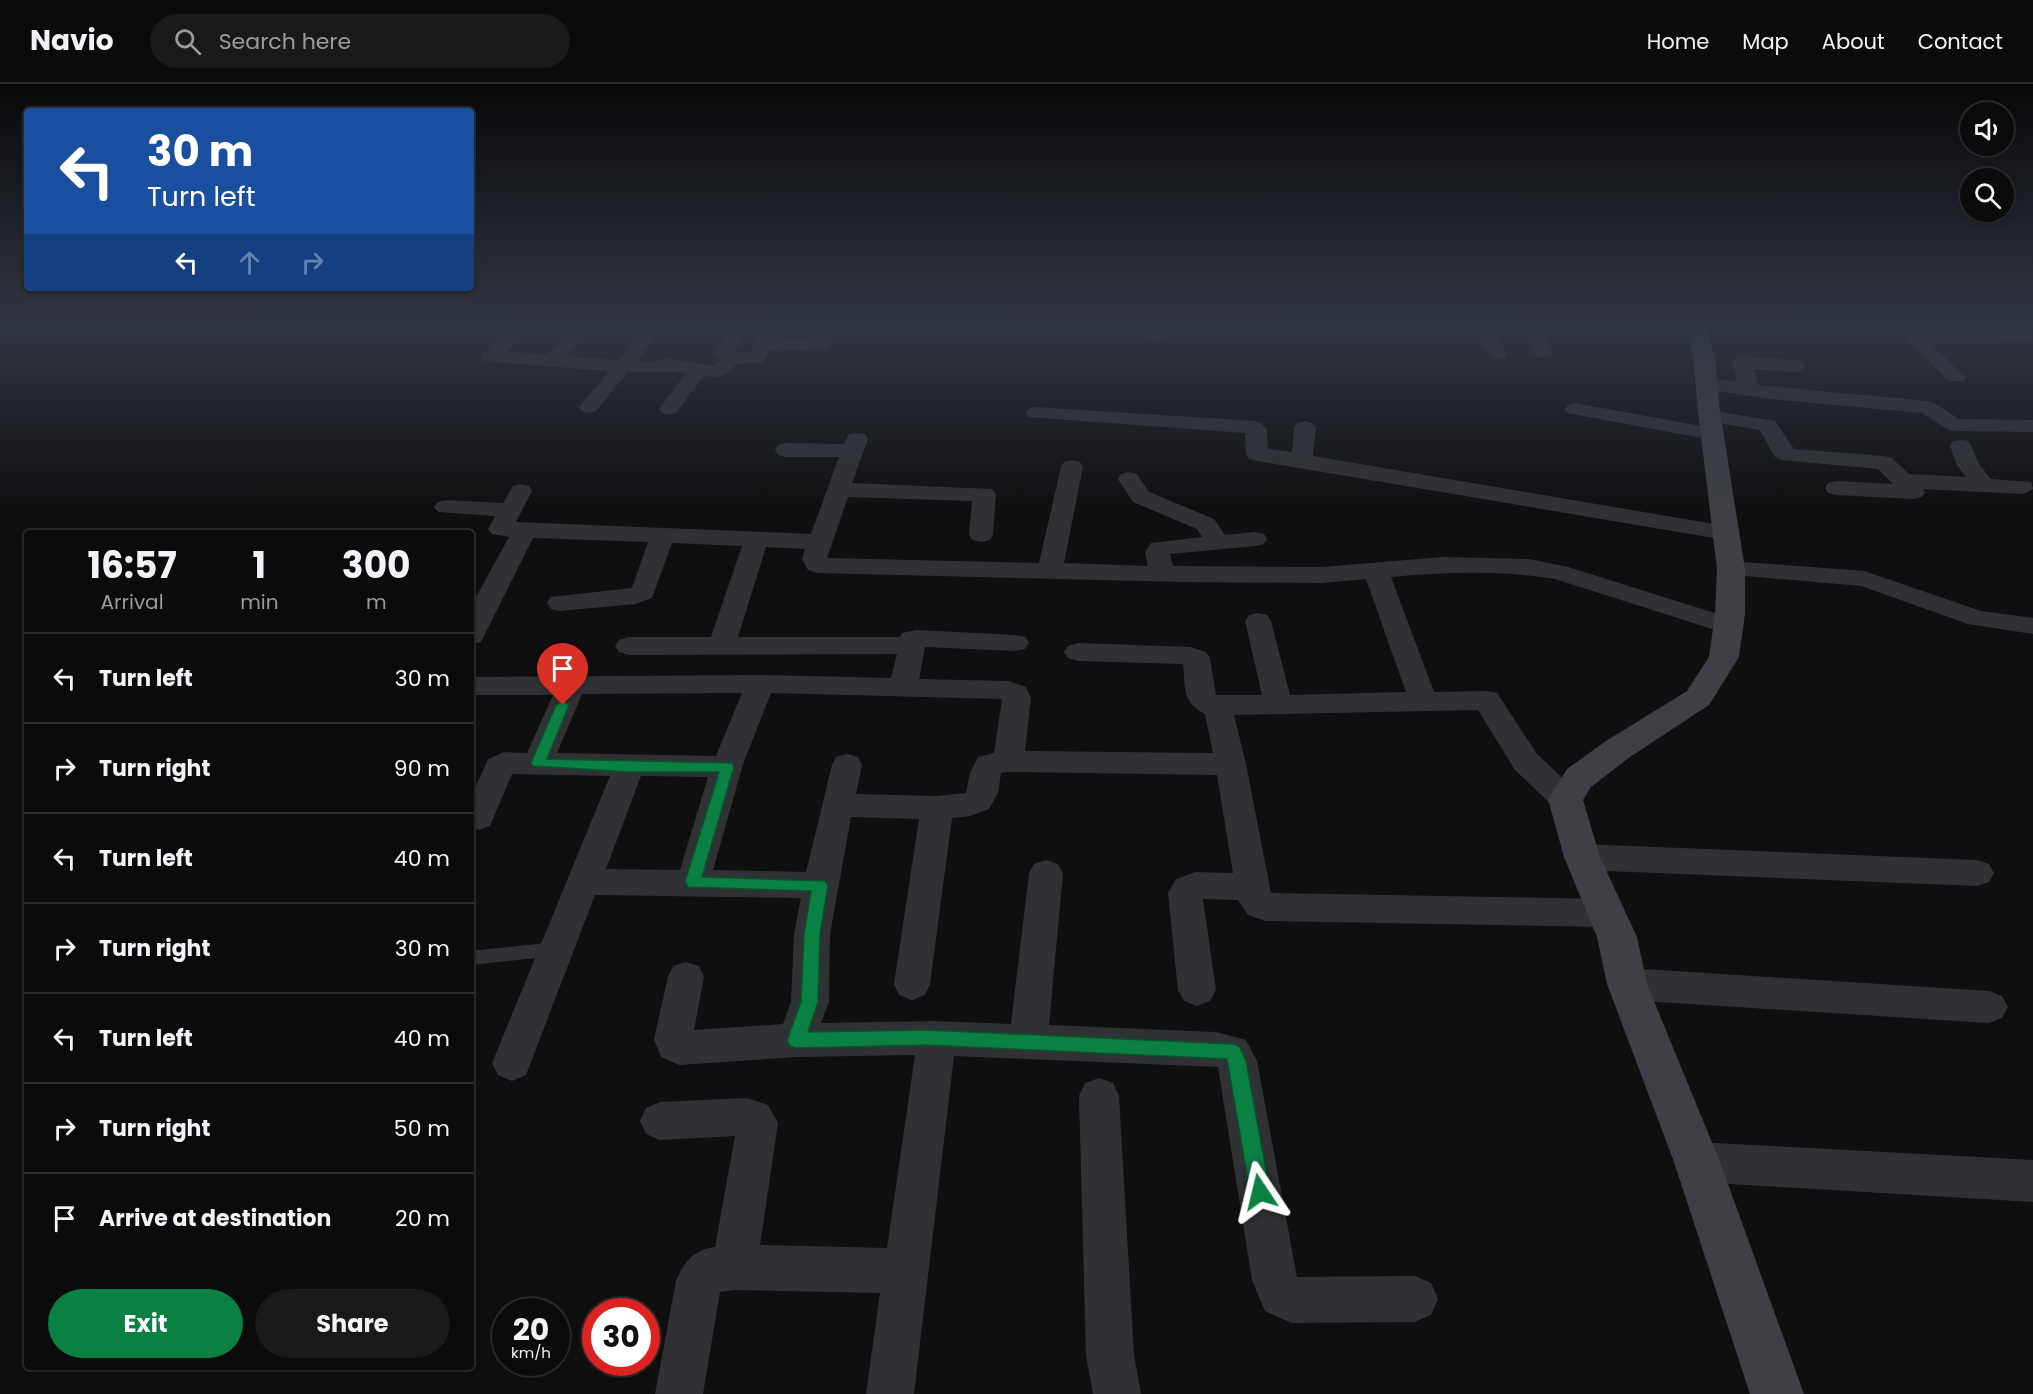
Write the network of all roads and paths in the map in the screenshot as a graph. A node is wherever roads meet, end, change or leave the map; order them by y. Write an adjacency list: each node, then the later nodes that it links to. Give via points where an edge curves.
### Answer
1 (606, 386): 7 (street)
2 (686, 386): 8 (street)
3 (1706, 386): 11 (street)
4 (1725, 386): 6 (street)
5 (1748, 386): 6 (street)
6 (1749, 390): 13 (street, via 1927,407 1954,425)
7 (589, 407)
8 (669, 409)
9 (1575, 409): 11 (street)
10 (1036, 413): 16 (street, via 1254,428 1257,454)
11 (1711, 425): 19 (street, via 1768,425 1783,452 1789,455 1884,463); 32 (street)
12 (1305, 427): 16 (street)
13 (2027, 430)
14 (1961, 446): 20 (street, via 1968,465)
15 (786, 450): 23 (street, via 854,445)
16 (1302, 460): 32 (street, via 1574,509)
17 (1072, 467): 33 (street)
18 (1129, 479): 31 (street, via 1141,497 1206,524)
19 (1904, 482): 20 (street); 22 (street, via 1914,492)
20 (1983, 484): 21 (street)
21 (2023, 487)
22 (1836, 488)
23 (839, 490): 27 (street, via 984,494); 30 (street)
24 (446, 507): 25 (street)
25 (518, 511): 26 (street); 40 (street)
26 (663, 535): 28 (street); 36 (street, via 643,593)
27 (981, 535)
28 (757, 538): 30 (street); 43 (street)
29 (1255, 540): 31 (street)
30 (821, 542): 33 (street, via 814,559 823,566)
31 (1217, 542): 35 (street, via 1160,548 1157,552)
32 (1729, 553): 38 (street); 39 (street, via 1864,579 1977,618)
33 (1050, 571): 35 (street)
34 (1376, 571): 35 (street, via 1322,575); 38 (street, via 1443,565 1545,569); 50 (street)
35 (1162, 573)
36 (560, 603)
37 (1258, 621): 51 (street)
38 (1728, 626): 59 (street, via 1724,657 1698,698 1618,749 1580,778)
39 (2033, 626)
40 (474, 628)
41 (1016, 643): 44 (street, via 916,638)
42 (629, 646): 43 (street)
43 (722, 646): 44 (street)
44 (911, 646): 49 (street)
45 (1078, 652): 52 (street, via 1194,656 1202,700)
46 (760, 684): 48 (street); 49 (street); 58 (street)
47 (474, 686): 48 (street)
48 (571, 686): 54 (street)
49 (903, 686): 53 (street, via 1012,691 1017,698)
50 (1423, 701): 51 (street); 59 (street, via 1487,700 1526,762)
51 (1278, 704): 52 (street)
52 (1216, 706): 55 (street)
53 (1008, 761): 55 (street); 61 (street, via 988,765 977,803)
54 (538, 763): 57 (street); 62 (street, via 504,763)
55 (1231, 764): 69 (street)
56 (847, 765): 60 (street)
57 (628, 767): 58 (street); 66 (street)
58 (727, 767): 67 (street)
59 (1565, 799): 63 (street)
60 (839, 805): 61 (street); 68 (street)
61 (938, 807): 74 (street)
62 (479, 818)
63 (1582, 857): 65 (street); 70 (street)
64 (1046, 873): 80 (street)
65 (1977, 873)
66 (582, 882): 67 (street); 71 (street)
67 (693, 882): 68 (street)
68 (820, 885): 79 (street, via 812,934 810,1002)
69 (1253, 887): 70 (street, via 1254,898 1266,907); 76 (street, via 1196,885 1185,893)
70 (1607, 913): 75 (street, via 1617,937)
71 (556, 949): 72 (lane); 81 (street)
72 (474, 958)
73 (686, 977): 79 (street, via 673,1039 679,1048)
74 (912, 984)
75 (1627, 984): 77 (street); 84 (street)
76 (1197, 990)
77 (1989, 1007)
78 (935, 1038): 79 (street); 80 (street); 87 (street)
79 (796, 1040)
80 (1028, 1042): 88 (street, via 1232,1052 1238,1061 1275,1280 1281,1295 1291,1300)
81 (512, 1063)
82 (1099, 1096): 91 (street, via 1110,1355)
83 (660, 1121): 86 (street, via 747,1117 758,1123)
84 (1697, 1162): 85 (street); 92 (street)
85 (2033, 1181)
86 (734, 1267): 87 (street); 89 (street, via 709,1270 699,1281)
87 (906, 1271): 90 (street)
88 (1415, 1299)
89 (679, 1394)
90 (890, 1394)
91 (1117, 1394)
92 (1777, 1394)

